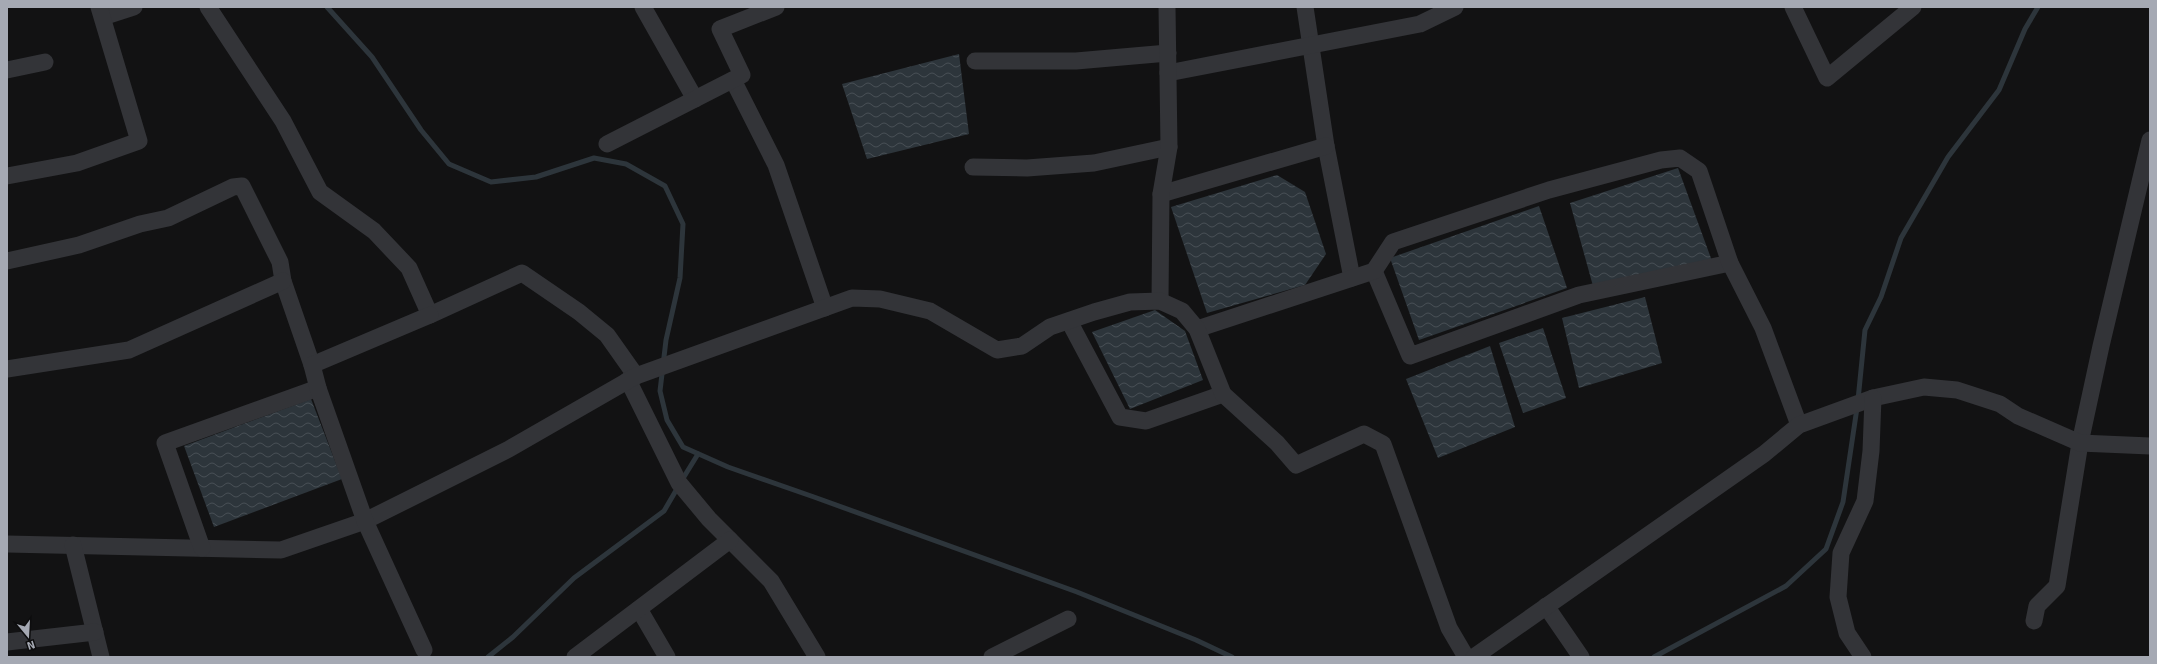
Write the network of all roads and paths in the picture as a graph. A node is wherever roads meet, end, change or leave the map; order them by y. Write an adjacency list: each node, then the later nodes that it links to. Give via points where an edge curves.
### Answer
1 (134, 7): 11 (street)
2 (208, 7): 34 (street, via 283,120 320,192 374,231 409,268)
3 (643, 7): 19 (street)
4 (776, 7): 10 (street)
5 (1167, 7): 13 (street)
6 (1305, 7): 12 (street)
7 (1455, 7): 12 (street, via 1420,24)
8 (1793, 7): 9 (street, via 1827,78)
9 (1913, 7)
10 (756, 11): 18 (street, via 720,29 742,75)
11 (101, 12): 25 (street, via 139,141 77,163)
12 (1311, 46): 17 (street); 22 (street)
13 (1168, 53): 14 (street, via 1076,62); 17 (street)
14 (975, 61)
15 (45, 62): 16 (street)
16 (7, 70)
17 (1168, 73): 23 (street)
18 (733, 80): 19 (street); 33 (street, via 776,165)
19 (695, 99): 21 (street)
20 (2150, 140): 44 (street, via 2100,346)
21 (607, 144)
22 (1326, 146): 26 (street); 30 (street)
23 (1169, 147): 24 (street, via 1094,163 1026,168); 26 (street)
24 (973, 167)
25 (7, 176)
26 (1161, 194): 32 (street)
27 (7, 261): 31 (street, via 79,245 140,224 168,218 238,185 244,189 280,262)
28 (1730, 263): 29 (street, via 1579,295 1410,356); 29 (street, via 1698,171 1680,158 1661,160 1550,190 1392,242); 43 (street, via 1763,328)
29 (1374, 271): 30 (street)
30 (1352, 278): 36 (street)
31 (283, 281): 37 (street); 38 (street, via 129,350)
32 (1160, 300): 35 (street, via 1130,302); 36 (street, via 1182,311)
33 (826, 308): 35 (street, via 852,298 880,299 930,311 997,350 1022,346 1050,327); 39 (street)
34 (430, 315): 37 (street); 39 (street, via 522,272 607,335)
35 (1069, 321): 41 (street, via 1120,417 1146,421)
36 (1197, 329): 41 (street)
37 (312, 365): 40 (street)
38 (7, 369)
39 (632, 378): 46 (street, via 509,449); 47 (street, via 679,483)
40 (318, 388): 46 (street); 50 (street, via 165,443)
41 (1223, 394): 63 (street, via 1277,443 1296,465 1364,434 1383,444 1449,628)
42 (1873, 398): 43 (street); 44 (street, via 1924,387 1957,390 2000,404 2018,416); 66 (street, via 1871,452 1865,501 1841,553 1838,597 1847,633)
43 (1799, 425): 51 (street, via 1764,454)
44 (2080, 443): 45 (street); 54 (street, via 2057,586 2037,606)
45 (2150, 446)
46 (365, 521): 50 (street, via 281,550); 57 (street)
47 (730, 540): 52 (street); 61 (street, via 771,581)
48 (7, 544): 49 (street)
49 (74, 545): 50 (street); 55 (street)
50 (202, 548)
51 (1546, 606): 64 (street); 65 (street)
52 (639, 609): 59 (street); 60 (street)
53 (1068, 619): 62 (street)
54 (2034, 621)
55 (95, 632): 56 (street); 58 (street)
56 (7, 642)
57 (424, 650)
58 (101, 657)
59 (575, 657)
60 (667, 657)
61 (817, 657)
62 (992, 657)
63 (1466, 657)
64 (1474, 657)
65 (1581, 657)
66 (1863, 657)

